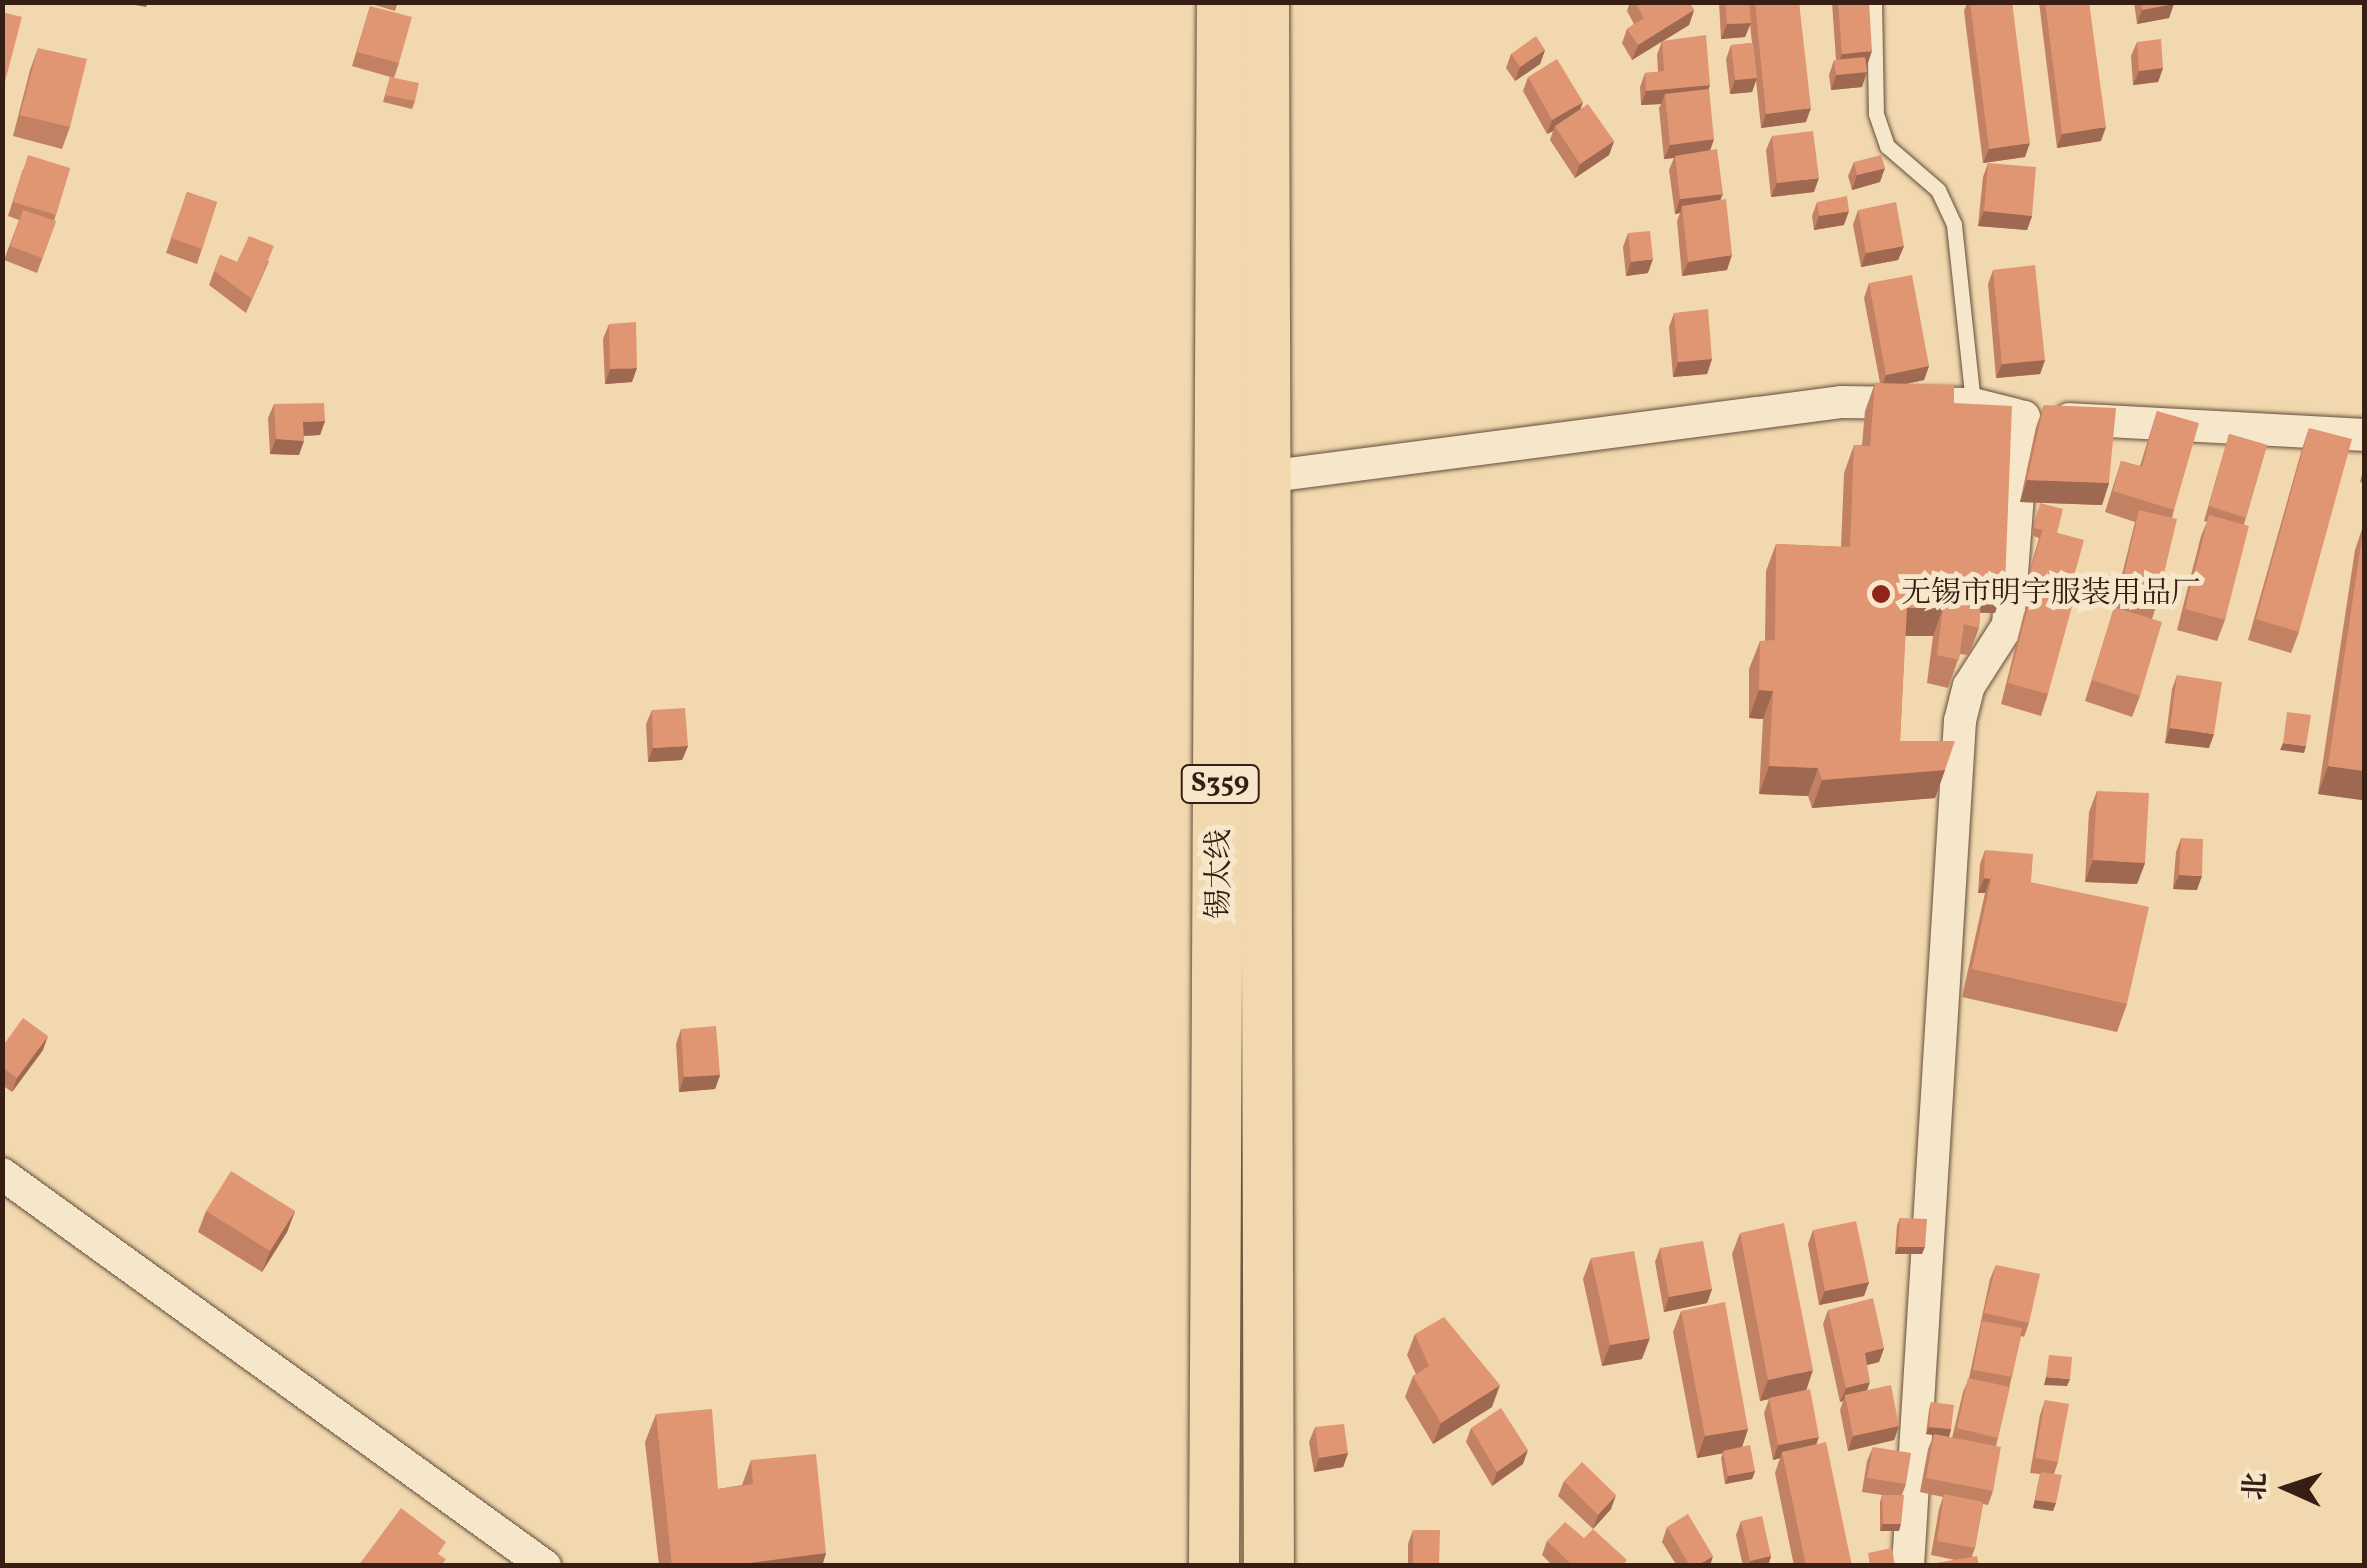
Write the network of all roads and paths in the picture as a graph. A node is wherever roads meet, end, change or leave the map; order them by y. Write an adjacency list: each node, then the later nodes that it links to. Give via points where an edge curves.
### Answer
1 (1222, 2): 10 (main road, 锡太线 / S359)
2 (1264, 2): 7 (main road, 锡太线 / S359)
3 (1874, 2): 4 (lane, via 1876,114 1887,146 1938,190 1954,224)
4 (1972, 404): 5 (street); 7 (street, via 1842,402)
5 (2024, 417): 6 (street); 12 (street, via 2008,625 1969,686 1960,721)
6 (2364, 435)
7 (1264, 477): 11 (main road, 锡太线 / S359)
8 (2, 1174): 9 (street)
9 (545, 1566)
10 (1214, 1566)
11 (1269, 1566)
12 (1908, 1566)

